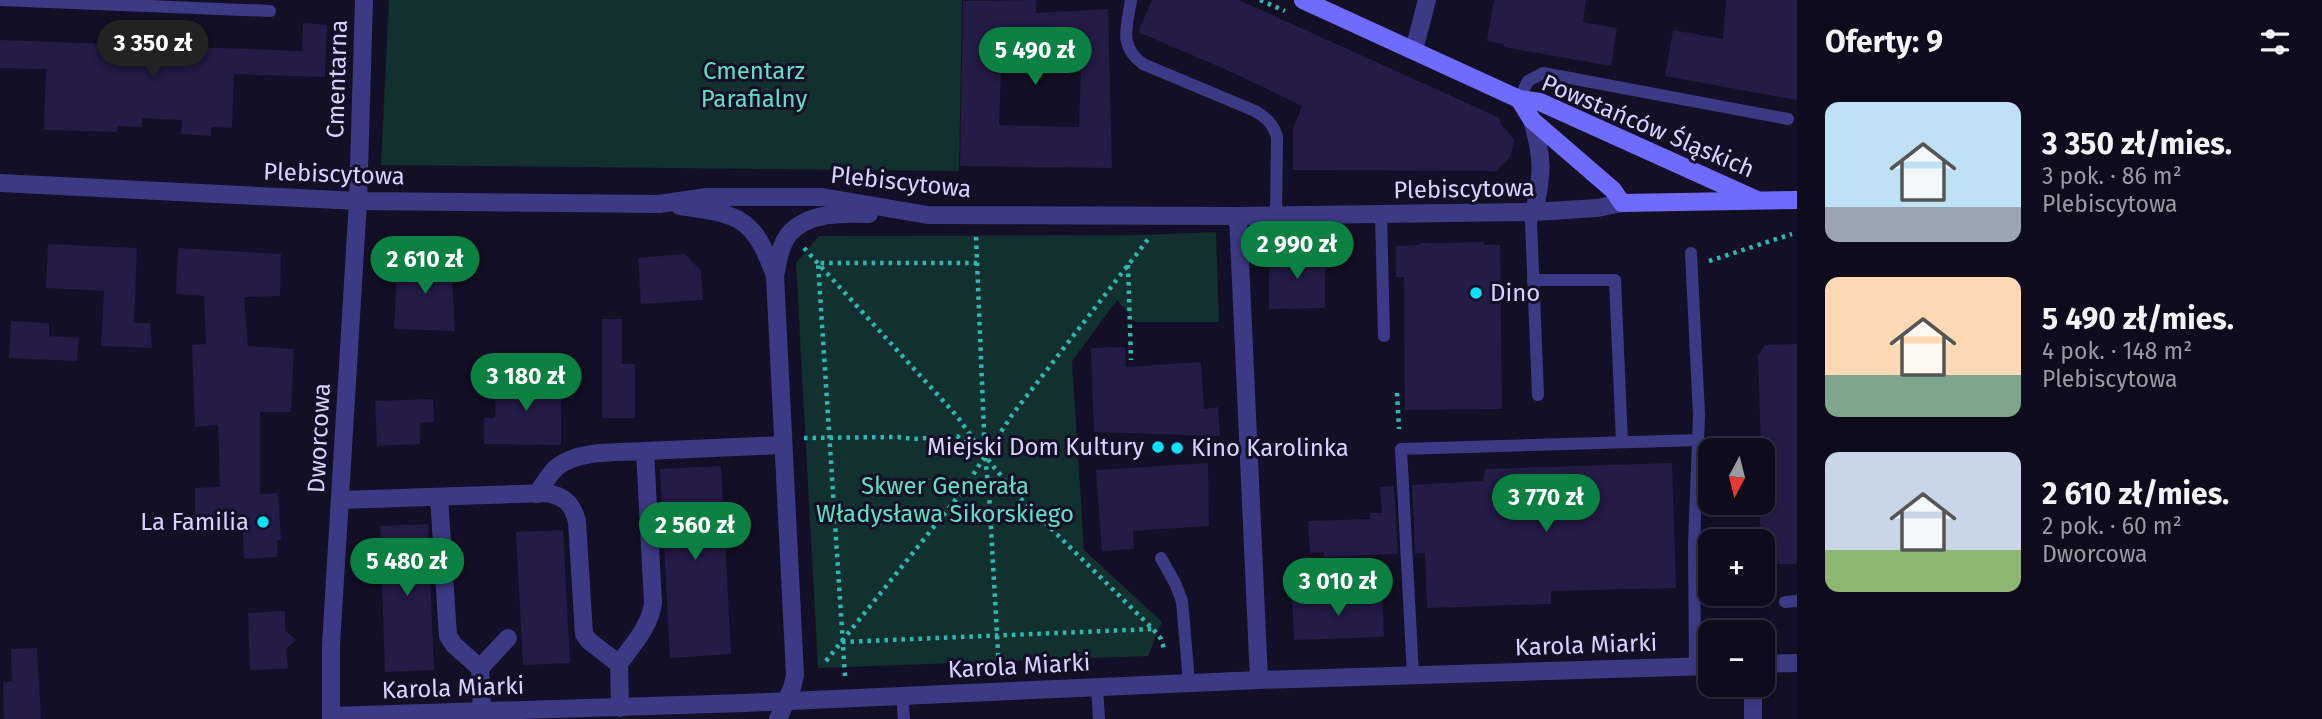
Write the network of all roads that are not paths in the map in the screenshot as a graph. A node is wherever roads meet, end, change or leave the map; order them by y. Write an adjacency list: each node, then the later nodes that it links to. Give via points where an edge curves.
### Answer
1 (0, 0): 6 (lane)
2 (364, 0): 14 (street, Cmentarna)
3 (1131, 0): 19 (lane, via 1125,38 1133,57 1255,111 1274,127)
4 (1303, 0): 7 (main road, Powstańców Śląskich)
5 (1427, 0): 7 (street)
6 (270, 11)
7 (1414, 50): 8 (main road, Powstańców Śląskich)
8 (1519, 99): 9 (lane, via 1528,81 1543,72); 10 (main road, Powstańców Śląskich); 12 (main road, Powstańców Śląskich, via 1540,102)
9 (1788, 119)
10 (1532, 120): 15 (main road, Powstańców Śląskich); 17 (street, via 1542,164)
11 (0, 184): 14 (street, Plebiscytowa)
12 (1758, 200): 13 (main road, Plebiscytowa); 15 (main road, Plebiscytowa)
13 (1797, 200)
14 (358, 201): 16 (street, Plebiscytowa); 35 (street, Dworcowa)
15 (1622, 203): 17 (street, Plebiscytowa)
16 (659, 204): 18 (street, Plebiscytowa, via 707,197 822,197); 23 (street, via 712,211 741,221 756,233)
17 (1534, 212): 20 (street, Plebiscytowa); 24 (lane)
18 (928, 215): 21 (street, Plebiscytowa); 23 (street, via 851,213 816,218 790,233)
19 (1276, 215): 20 (street, Plebiscytowa); 21 (street, Plebiscytowa)
20 (1381, 215): 25 (lane)
21 (1238, 216): 45 (street)
22 (1691, 253): 27 (lane)
23 (775, 276): 29 (street)
24 (1533, 279): 26 (lane); 30 (lane, via 1615,280)
25 (1384, 336)
26 (1538, 395)
27 (1699, 438)
28 (1698, 440): 30 (lane)
29 (788, 441): 31 (street); 50 (street, via 795,675)
30 (1622, 442): 44 (lane, via 1401,449)
31 (645, 451): 33 (street, via 589,455 567,462 557,467); 40 (street, via 652,613 650,623)
32 (1698, 466): 37 (lane, via 1695,544)
33 (537, 494): 34 (street); 40 (street, via 562,497 571,505 577,521 584,634)
34 (439, 497): 35 (street); 43 (street, via 448,636)
35 (340, 500): 54 (street, Dworcowa)
36 (1161, 558): 46 (lane, via 1182,601)
37 (1699, 620)
38 (508, 638): 43 (street)
39 (1797, 663): 41 (street)
40 (619, 664): 51 (street)
41 (1775, 664)
42 (1698, 666): 44 (street, Karola Miarki)
43 (480, 668): 52 (street)
44 (1413, 675): 45 (street, Karola Miarki)
45 (1259, 680): 46 (street, Karola Miarki)
46 (1189, 682): 47 (street, Karola Miarki)
47 (1097, 687): 48 (street, Karola Miarki); 57 (lane)
48 (902, 696): 50 (street, Karola Miarki); 56 (lane)
49 (1753, 697): 58 (street)
50 (786, 700): 53 (street, Karola Miarki); 55 (street)
51 (620, 708): 52 (street, Karola Miarki); 53 (street, Karola Miarki)
52 (482, 711): 54 (street, Karola Miarki)
53 (658, 713)
54 (331, 717)
55 (778, 719)
56 (904, 719)
57 (1099, 719)
58 (1753, 719)

